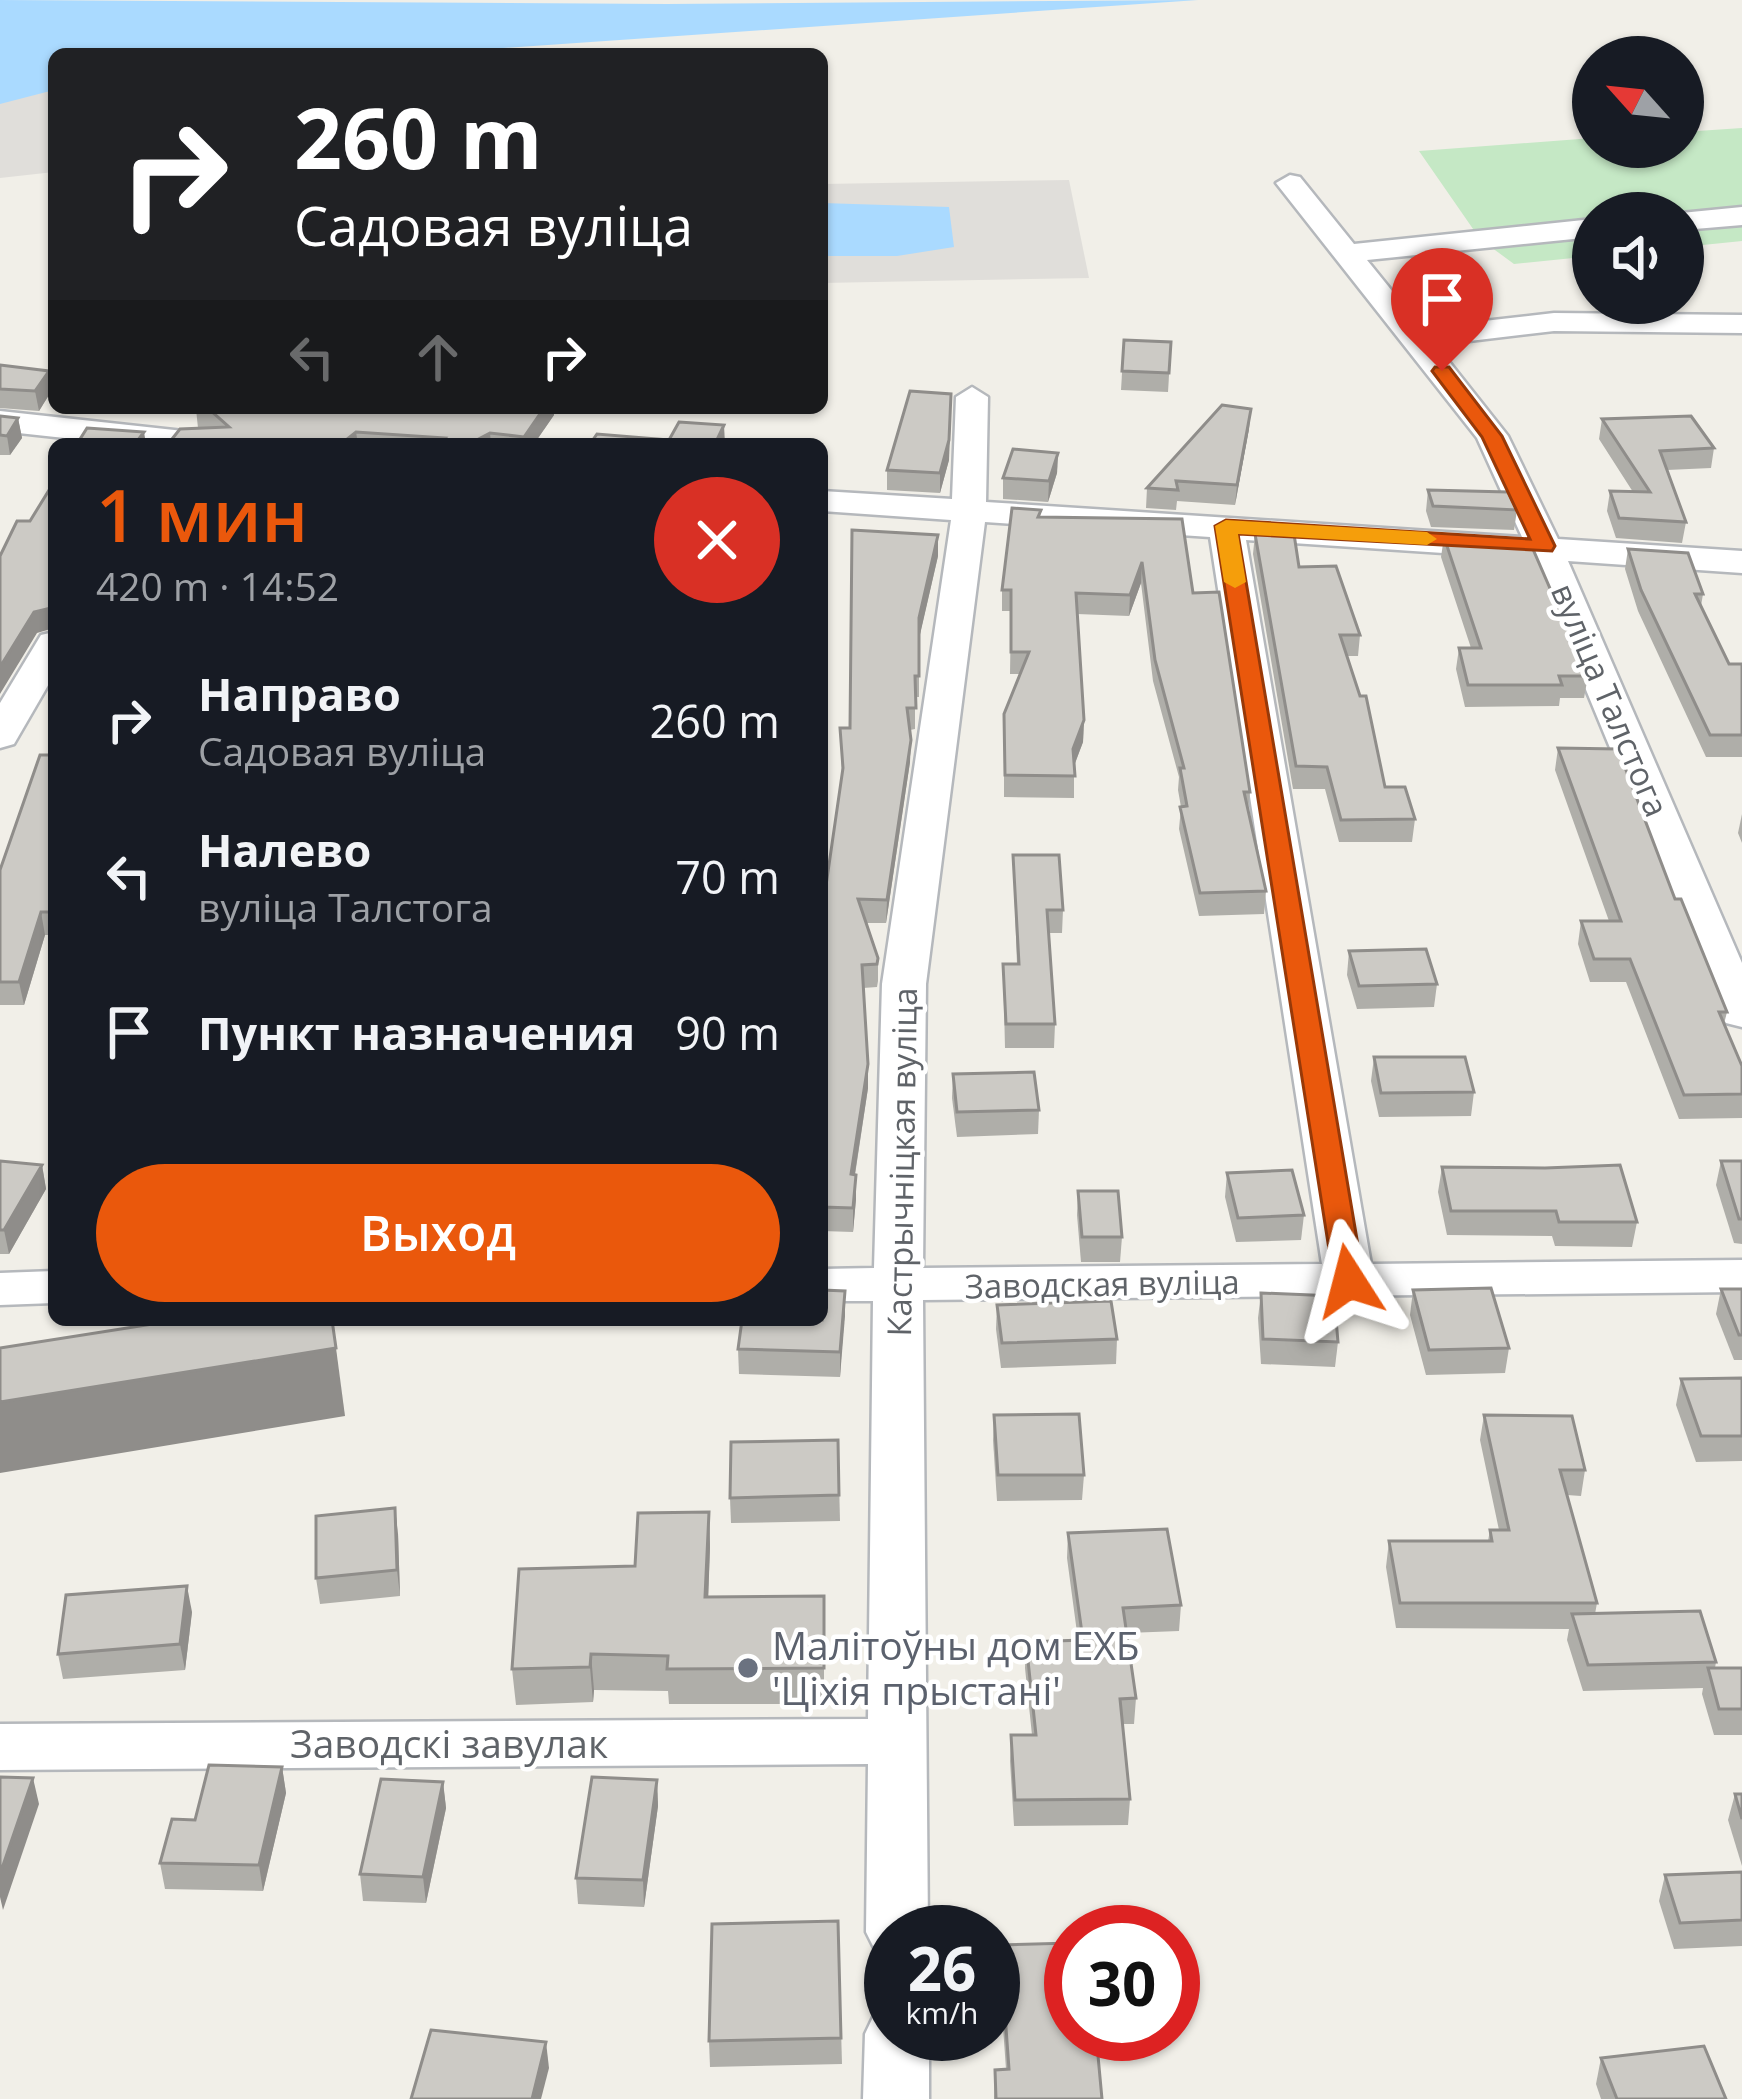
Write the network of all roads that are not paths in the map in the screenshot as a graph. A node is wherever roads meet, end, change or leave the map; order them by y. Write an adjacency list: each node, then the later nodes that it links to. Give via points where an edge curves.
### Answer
1 (1290, 183): 5 (street, вуліца Талстога)
2 (1742, 216): 3 (street)
3 (1704, 219)
4 (1572, 230): 5 (street)
5 (1342, 254): 7 (street, вуліца Талстога)
6 (1742, 324): 7 (street, via 1554,322)
7 (1417, 338): 14 (street, вуліца Талстога, via 1492,436)
8 (972, 397): 12 (street, Кастрычніцкая вуліца)
9 (0, 421): 10 (street)
10 (137, 438)
11 (828, 501): 12 (street)
12 (969, 513): 13 (street); 23 (street, Кастрычніцкая вуліца, via 904,984)
13 (1226, 526): 14 (street); 20 (street)
14 (1544, 546): 15 (street); 18 (street, вуліца Талстога)
15 (1742, 562)
16 (48, 653): 17 (street)
17 (0, 736)
18 (1742, 1014)
19 (1742, 1276): 20 (street, Заводская вуліца)
20 (1349, 1281): 23 (street, Заводская вуліца)
21 (828, 1285): 23 (street, Заводская вуліца)
22 (48, 1287): 24 (street)
23 (898, 1287): 25 (street, Кастрычніцкая вуліца)
24 (0, 1289)
25 (899, 1741): 26 (street, Заводскі завулак); 27 (street, Кастрычніцкая вуліца)
26 (0, 1748)
27 (897, 1905)
28 (897, 2061): 29 (street)
29 (896, 2099)

